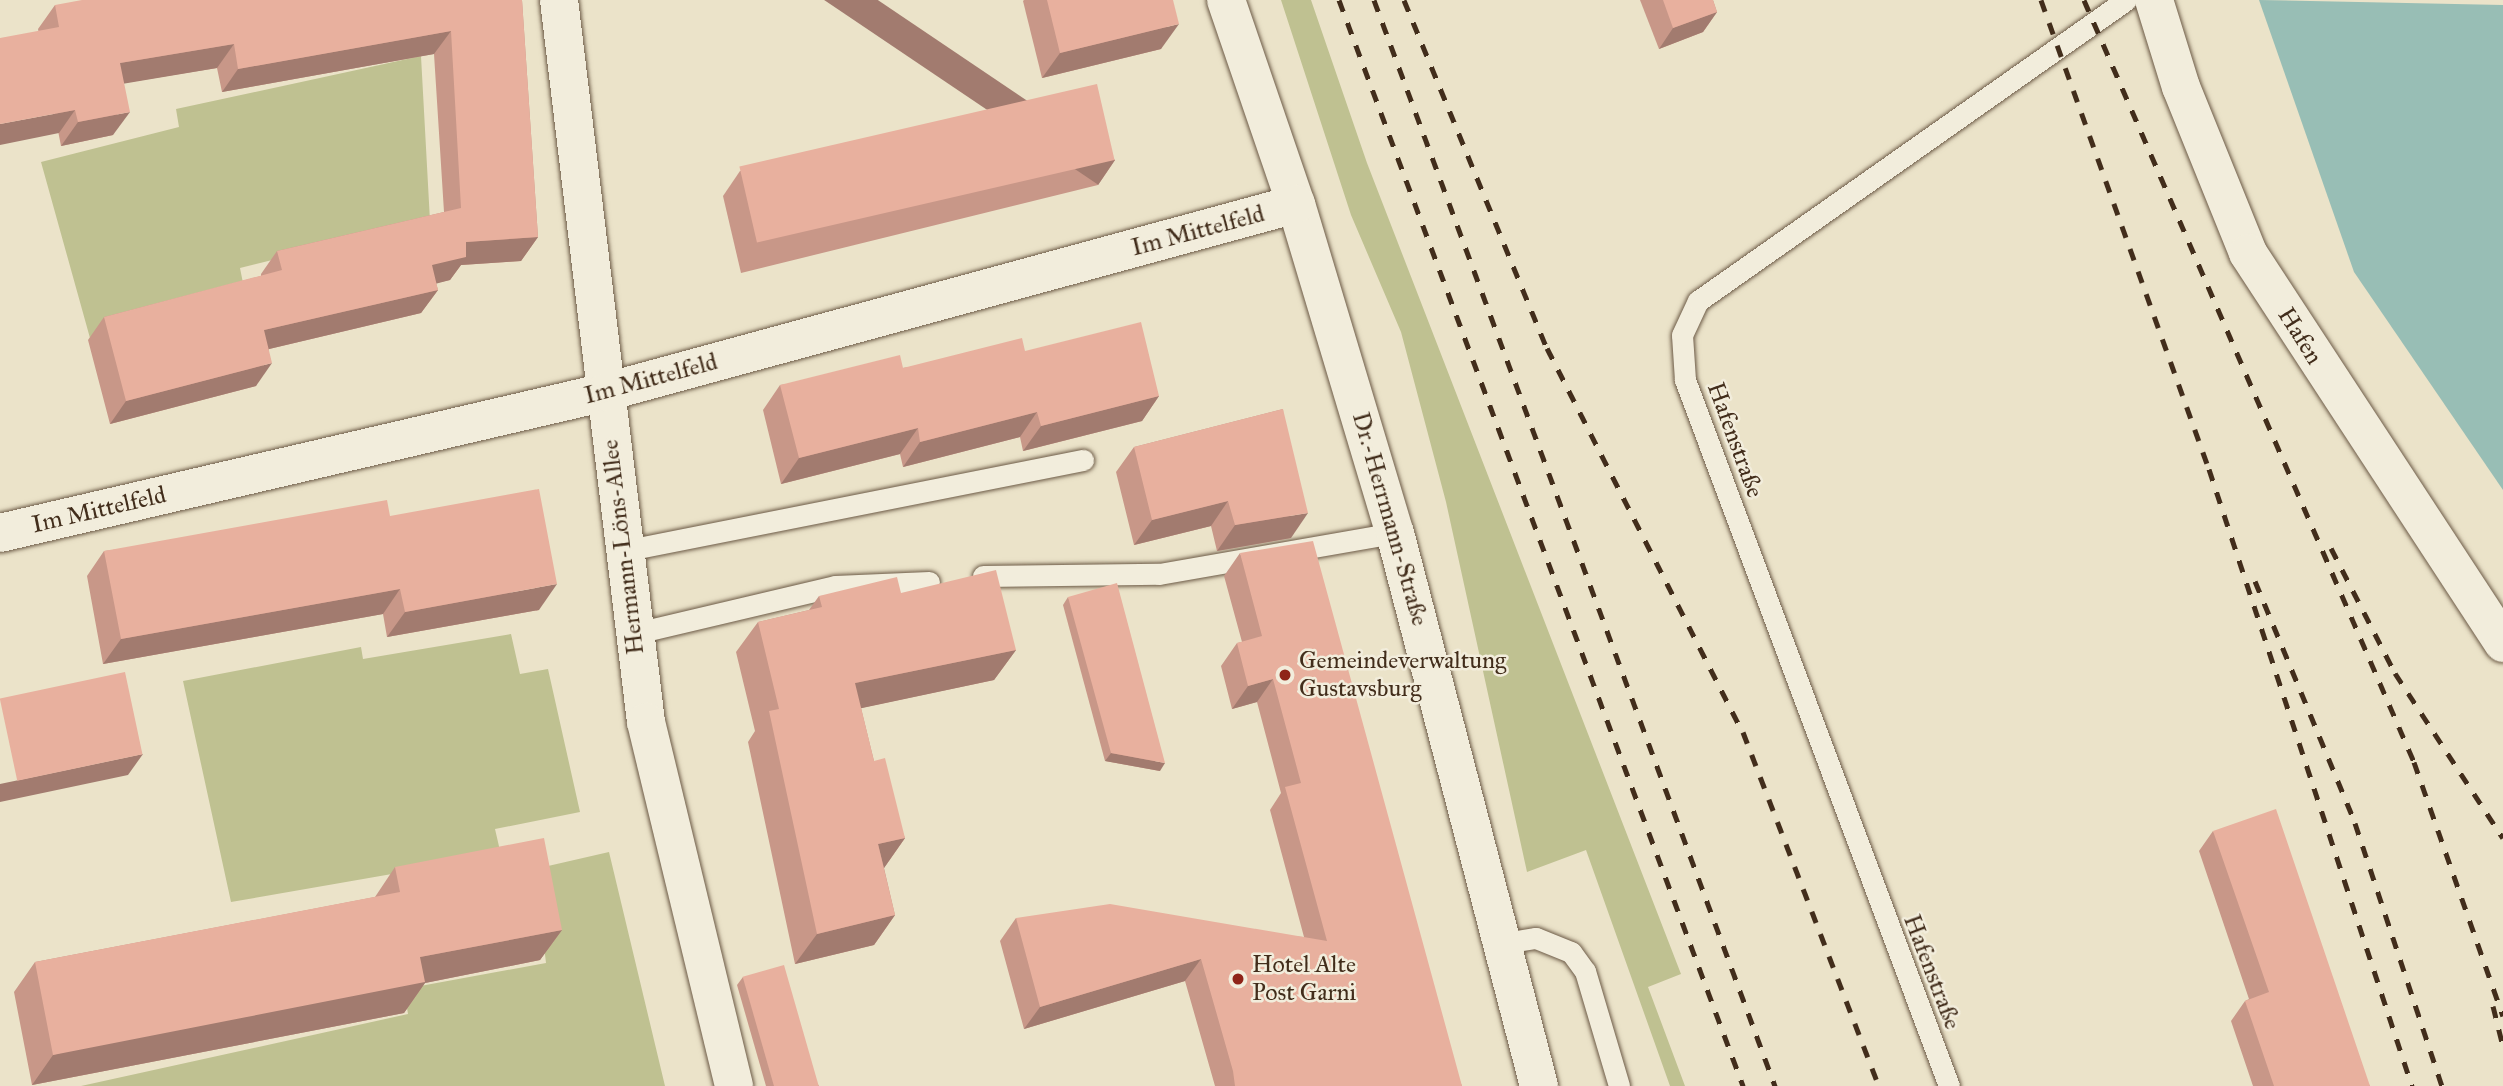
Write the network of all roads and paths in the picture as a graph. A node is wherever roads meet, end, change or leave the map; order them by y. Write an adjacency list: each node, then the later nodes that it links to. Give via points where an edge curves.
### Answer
1 (559, 0): 6 (street, Hermann-Löns-Allee)
2 (1226, 0): 5 (street, Dr.-Herrmann-Straße)
3 (2126, 0): 19 (lane, Hafenstraße, via 1698,301 1682,335 1685,380)
4 (2154, 0): 14 (street, Hafen, via 2181,87 2248,253)
5 (1296, 204): 6 (street, Im Mittelfeld); 9 (street, Dr.-Herrmann-Straße)
6 (606, 392): 8 (street, Im Mittelfeld); 10 (street, Hermann-Löns-Allee)
7 (1083, 460): 10 (lane)
8 (0, 533)
9 (1395, 533): 11 (lane, via 1159,574); 15 (street, Dr.-Herrmann-Straße)
10 (623, 551): 13 (street, Hermann-Löns-Allee)
11 (983, 576)
12 (929, 582): 13 (lane, via 835,586)
13 (632, 634): 16 (street, Hermann-Löns-Allee, via 646,722)
14 (2503, 643)
15 (1504, 943): 17 (street, Dr.-Herrmann-Straße); 18 (lane, via 1536,938 1571,951 1585,971)
16 (734, 1086)
17 (1539, 1086)
18 (1619, 1086)
19 (1949, 1086)

